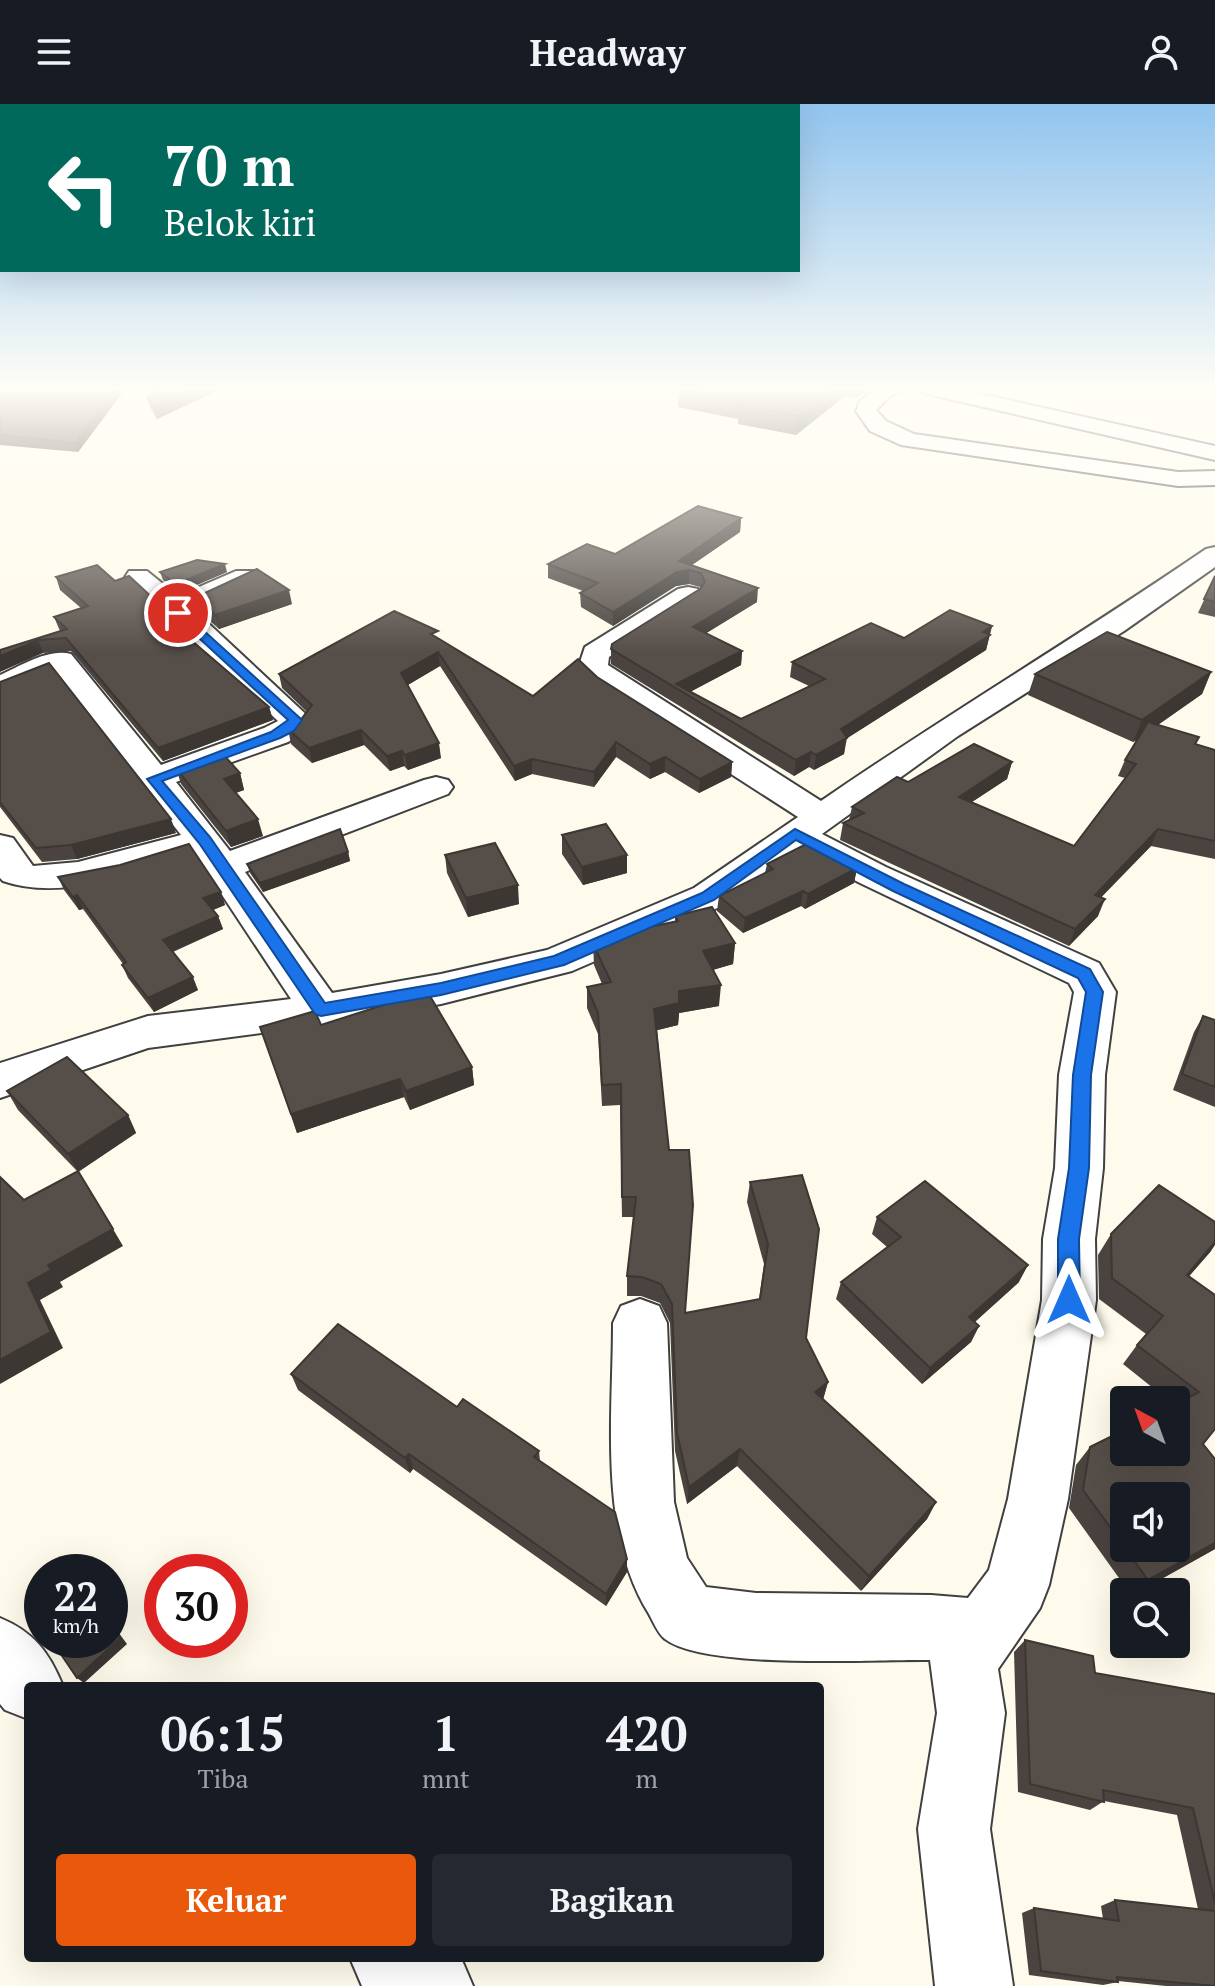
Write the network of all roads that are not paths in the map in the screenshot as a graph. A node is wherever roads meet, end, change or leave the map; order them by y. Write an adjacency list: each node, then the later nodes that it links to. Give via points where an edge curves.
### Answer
1 (1154, 476): 2 (street)
2 (1215, 478)
3 (1215, 555): 11 (street)
4 (138, 577): 7 (street)
5 (245, 577): 7 (street)
6 (688, 595): 11 (street, via 595,653 593,668)
7 (175, 608): 9 (street, via 296,720 276,735)
8 (0, 686): 9 (street, via 60,660)
9 (154, 779): 13 (street)
10 (436, 787): 13 (street)
11 (808, 825): 14 (street, via 708,897 558,961); 18 (street, via 886,881 1084,973 1095,992 1081,1089 1069,1300 1038,1499 1017,1585)
12 (0, 846): 13 (street, via 16,872 37,880)
13 (214, 854): 14 (street)
14 (321, 1010): 15 (street, via 148,1032)
15 (0, 1081)
16 (640, 1323): 18 (street, via 644,1502 658,1571 687,1616 727,1625 923,1625 966,1630)
17 (0, 1651): 19 (street)
18 (963, 1661): 22 (street, via 971,1713 954,1829)
19 (26, 1682)
20 (395, 1962): 21 (street)
21 (434, 1986)
22 (974, 1986)

